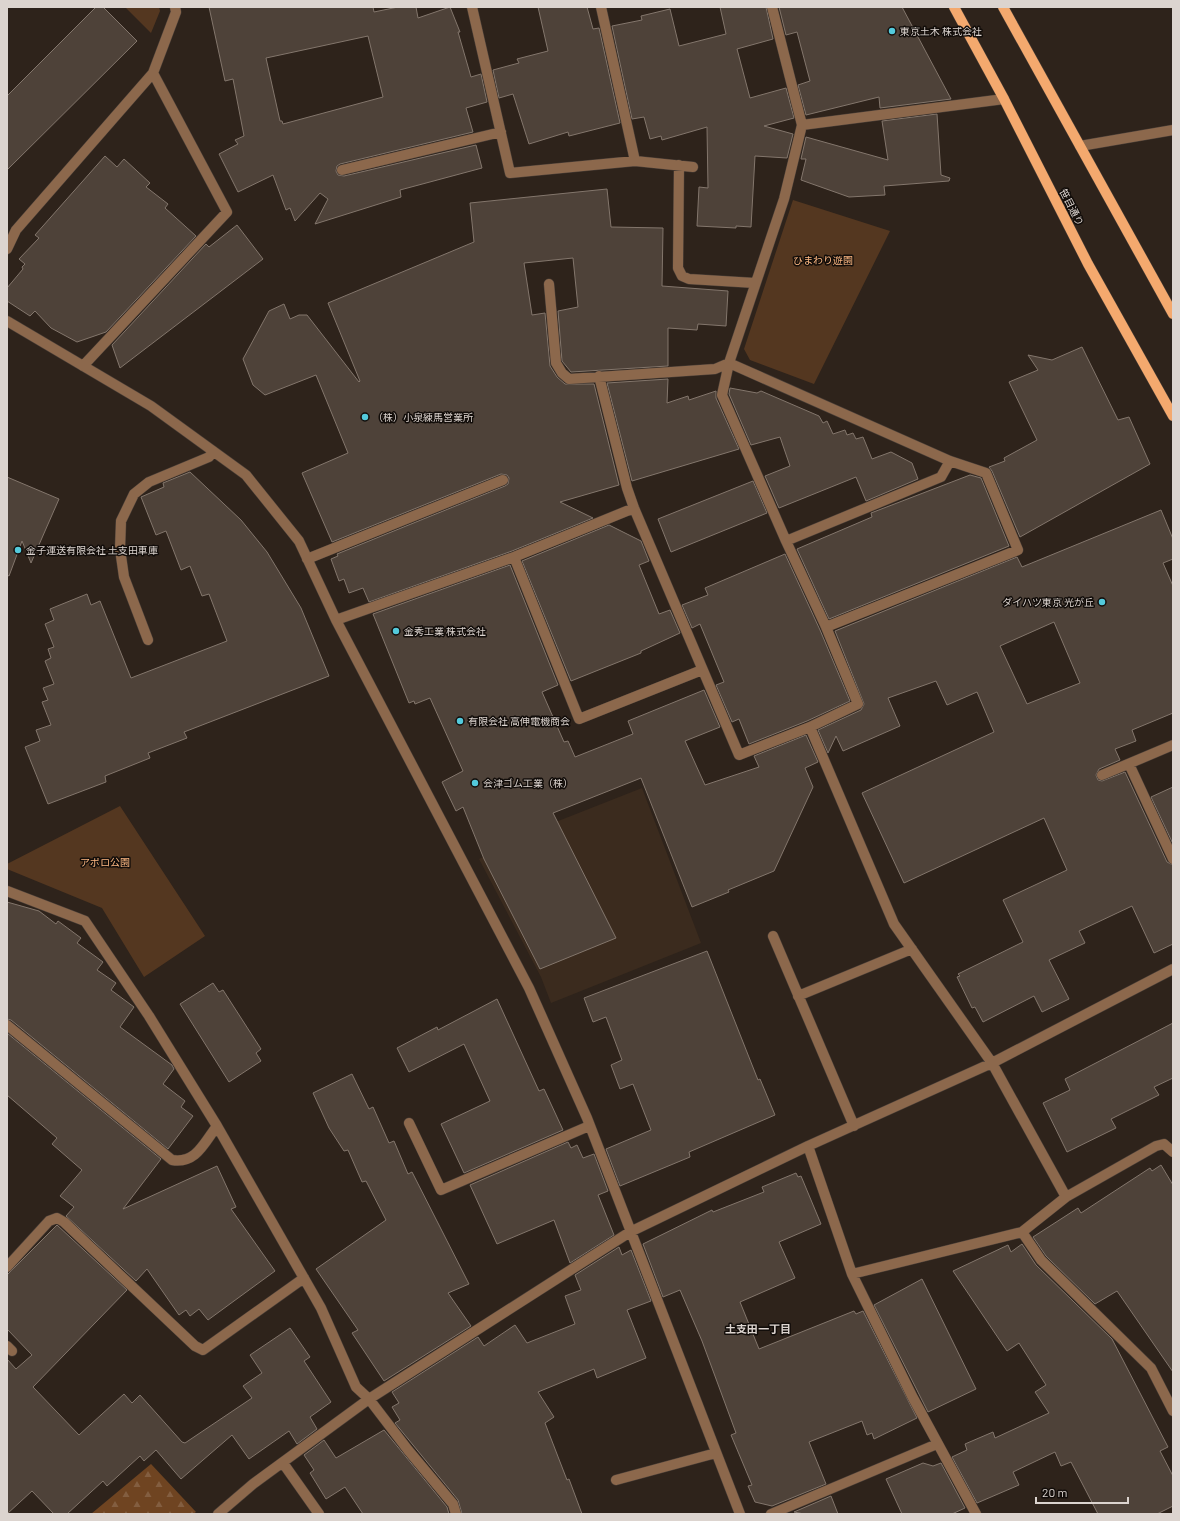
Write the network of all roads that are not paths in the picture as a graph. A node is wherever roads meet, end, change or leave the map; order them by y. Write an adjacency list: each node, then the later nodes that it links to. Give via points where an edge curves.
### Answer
1 (175, 7): 7 (street, via 176,12)
2 (472, 7): 11 (street)
3 (601, 7): 13 (street)
4 (772, 7): 9 (street)
5 (954, 7): 8 (main road, 笹目通り)
6 (1003, 7): 12 (main road)
7 (153, 73): 17 (street, via 16,230); 23 (street, via 227,212)
8 (1004, 99): 9 (street); 25 (main road, 笹目通り, via 1088,264)
9 (802, 124): 18 (street, via 784,199)
10 (1173, 130): 12 (street)
11 (501, 132): 13 (street, via 510,173); 16 (street)
12 (1080, 146): 20 (main road)
13 (635, 161): 14 (street)
14 (679, 165): 15 (street); 18 (street, via 678,268 682,276 689,279)
15 (693, 167)
16 (342, 170)
17 (7, 250)
18 (755, 283): 22 (street)
19 (549, 284): 24 (street, via 556,363 569,379)
20 (1173, 314)
21 (7, 321): 23 (street)
22 (729, 363): 24 (street, via 716,369); 27 (street); 30 (street, via 722,395)
23 (83, 366): 26 (street, via 151,406)
24 (599, 376): 29 (street)
25 (1173, 416)
26 (213, 451): 32 (street, via 246,475 299,541); 35 (street, via 209,458 149,482 134,494 121,521 120,549 124,577)
27 (950, 461): 30 (street, via 941,476); 34 (street, via 986,473 1018,550)
28 (503, 480): 32 (street)
29 (634, 508): 31 (street); 36 (street)
30 (786, 541): 34 (street)
31 (514, 557): 33 (street); 36 (street, via 579,719)
32 (307, 559): 33 (street)
33 (336, 620): 51 (street, via 529,988)
34 (826, 627): 37 (street, via 858,704)
35 (148, 640)
36 (702, 670): 37 (street, via 739,755)
37 (810, 727): 44 (street, via 894,924)
38 (1173, 745): 39 (street)
39 (1129, 764): 40 (street); 41 (street)
40 (1102, 775)
41 (1173, 859)
42 (7, 891): 50 (street, via 85,921 149,1016)
43 (773, 936): 46 (street)
44 (912, 949): 46 (street); 48 (street)
45 (1173, 969): 48 (street)
46 (798, 996): 52 (street)
47 (7, 1025): 50 (street, via 172,1160 183,1162 193,1158)
48 (992, 1063): 52 (street); 55 (street)
49 (409, 1123): 51 (street, via 441,1190)
50 (217, 1126): 60 (street)
51 (590, 1126): 56 (street)
52 (854, 1126): 53 (street)
53 (808, 1146): 56 (street); 59 (street)
54 (1173, 1152): 55 (street, via 1164,1144 1156,1146)
55 (1066, 1197): 57 (street)
56 (630, 1232): 61 (street); 64 (street)
57 (1022, 1232): 59 (street); 62 (street, via 1041,1260 1151,1368)
58 (7, 1267): 60 (street, via 49,1221 57,1218 195,1346 203,1350)
59 (852, 1274): 63 (street)
60 (304, 1278): 61 (street, via 322,1308 356,1387)
61 (369, 1399): 65 (street); 69 (street, via 453,1504)
62 (1173, 1411)
63 (937, 1444): 71 (street); 72 (street)
64 (716, 1453): 66 (street); 70 (street)
65 (282, 1463): 67 (street); 68 (street)
66 (616, 1480)
67 (218, 1514)
68 (319, 1514)
69 (456, 1514)
70 (740, 1514)
71 (771, 1514)
72 (976, 1514)

